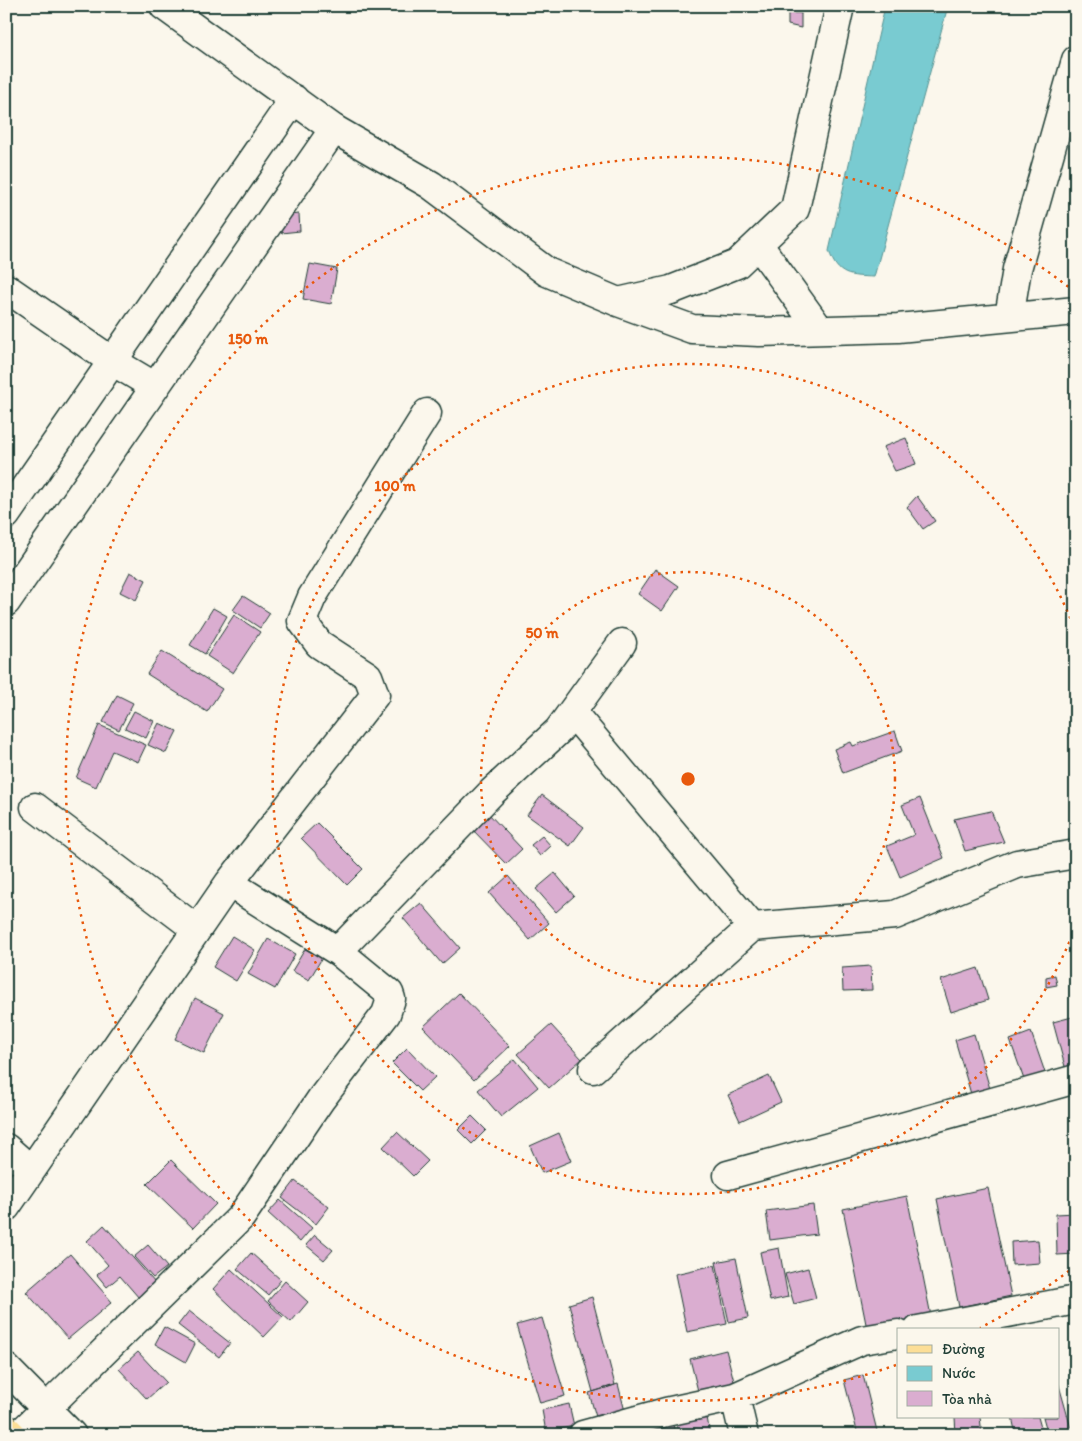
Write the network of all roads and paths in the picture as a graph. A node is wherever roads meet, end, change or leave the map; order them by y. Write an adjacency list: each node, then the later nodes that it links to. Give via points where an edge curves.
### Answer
1 (164, 6): 4 (street)
2 (840, 6): 6 (street, via 795,209)
3 (1076, 60): 10 (street, via 1017,269)
4 (294, 99): 5 (street); 12 (street)
5 (334, 129): 8 (street, via 430,186 548,272); 13 (street)
6 (758, 244): 8 (street, via 737,264 671,290); 11 (street)
7 (6, 288): 12 (street)
8 (618, 302): 11 (street, via 692,329)
9 (1076, 311): 10 (street)
10 (1009, 317): 11 (street, via 898,328)
11 (820, 330)
12 (112, 361): 13 (street); 15 (street)
13 (154, 386): 16 (street)
14 (427, 413): 21 (street, via 312,597 302,621 319,644 368,676 376,695)
15 (6, 515)
16 (6, 602)
17 (622, 643): 18 (street)
18 (572, 712): 22 (street); 24 (street, via 558,731 492,792)
19 (35, 807): 23 (street)
20 (1076, 854): 22 (street, via 1017,864 895,915)
21 (230, 883): 23 (street); 24 (street)
22 (752, 927): 25 (street)
23 (196, 929): 28 (street)
24 (339, 952): 36 (street, via 389,992 391,999 386,1014 321,1099 241,1217)
25 (593, 1069)
26 (1076, 1080): 29 (street)
27 (6, 1148): 28 (street)
28 (30, 1170): 30 (street)
29 (728, 1175)
30 (6, 1207)
31 (1076, 1300): 32 (street)
32 (929, 1328)
33 (897, 1334): 35 (street, via 862,1340)
34 (6, 1368): 36 (street)
35 (735, 1397): 41 (street); 42 (street)
36 (45, 1408): 39 (street); 40 (street)
37 (6, 1429): 38 (main road)
38 (12, 1435)
39 (19, 1435)
40 (72, 1435)
41 (583, 1435)
42 (744, 1435)

